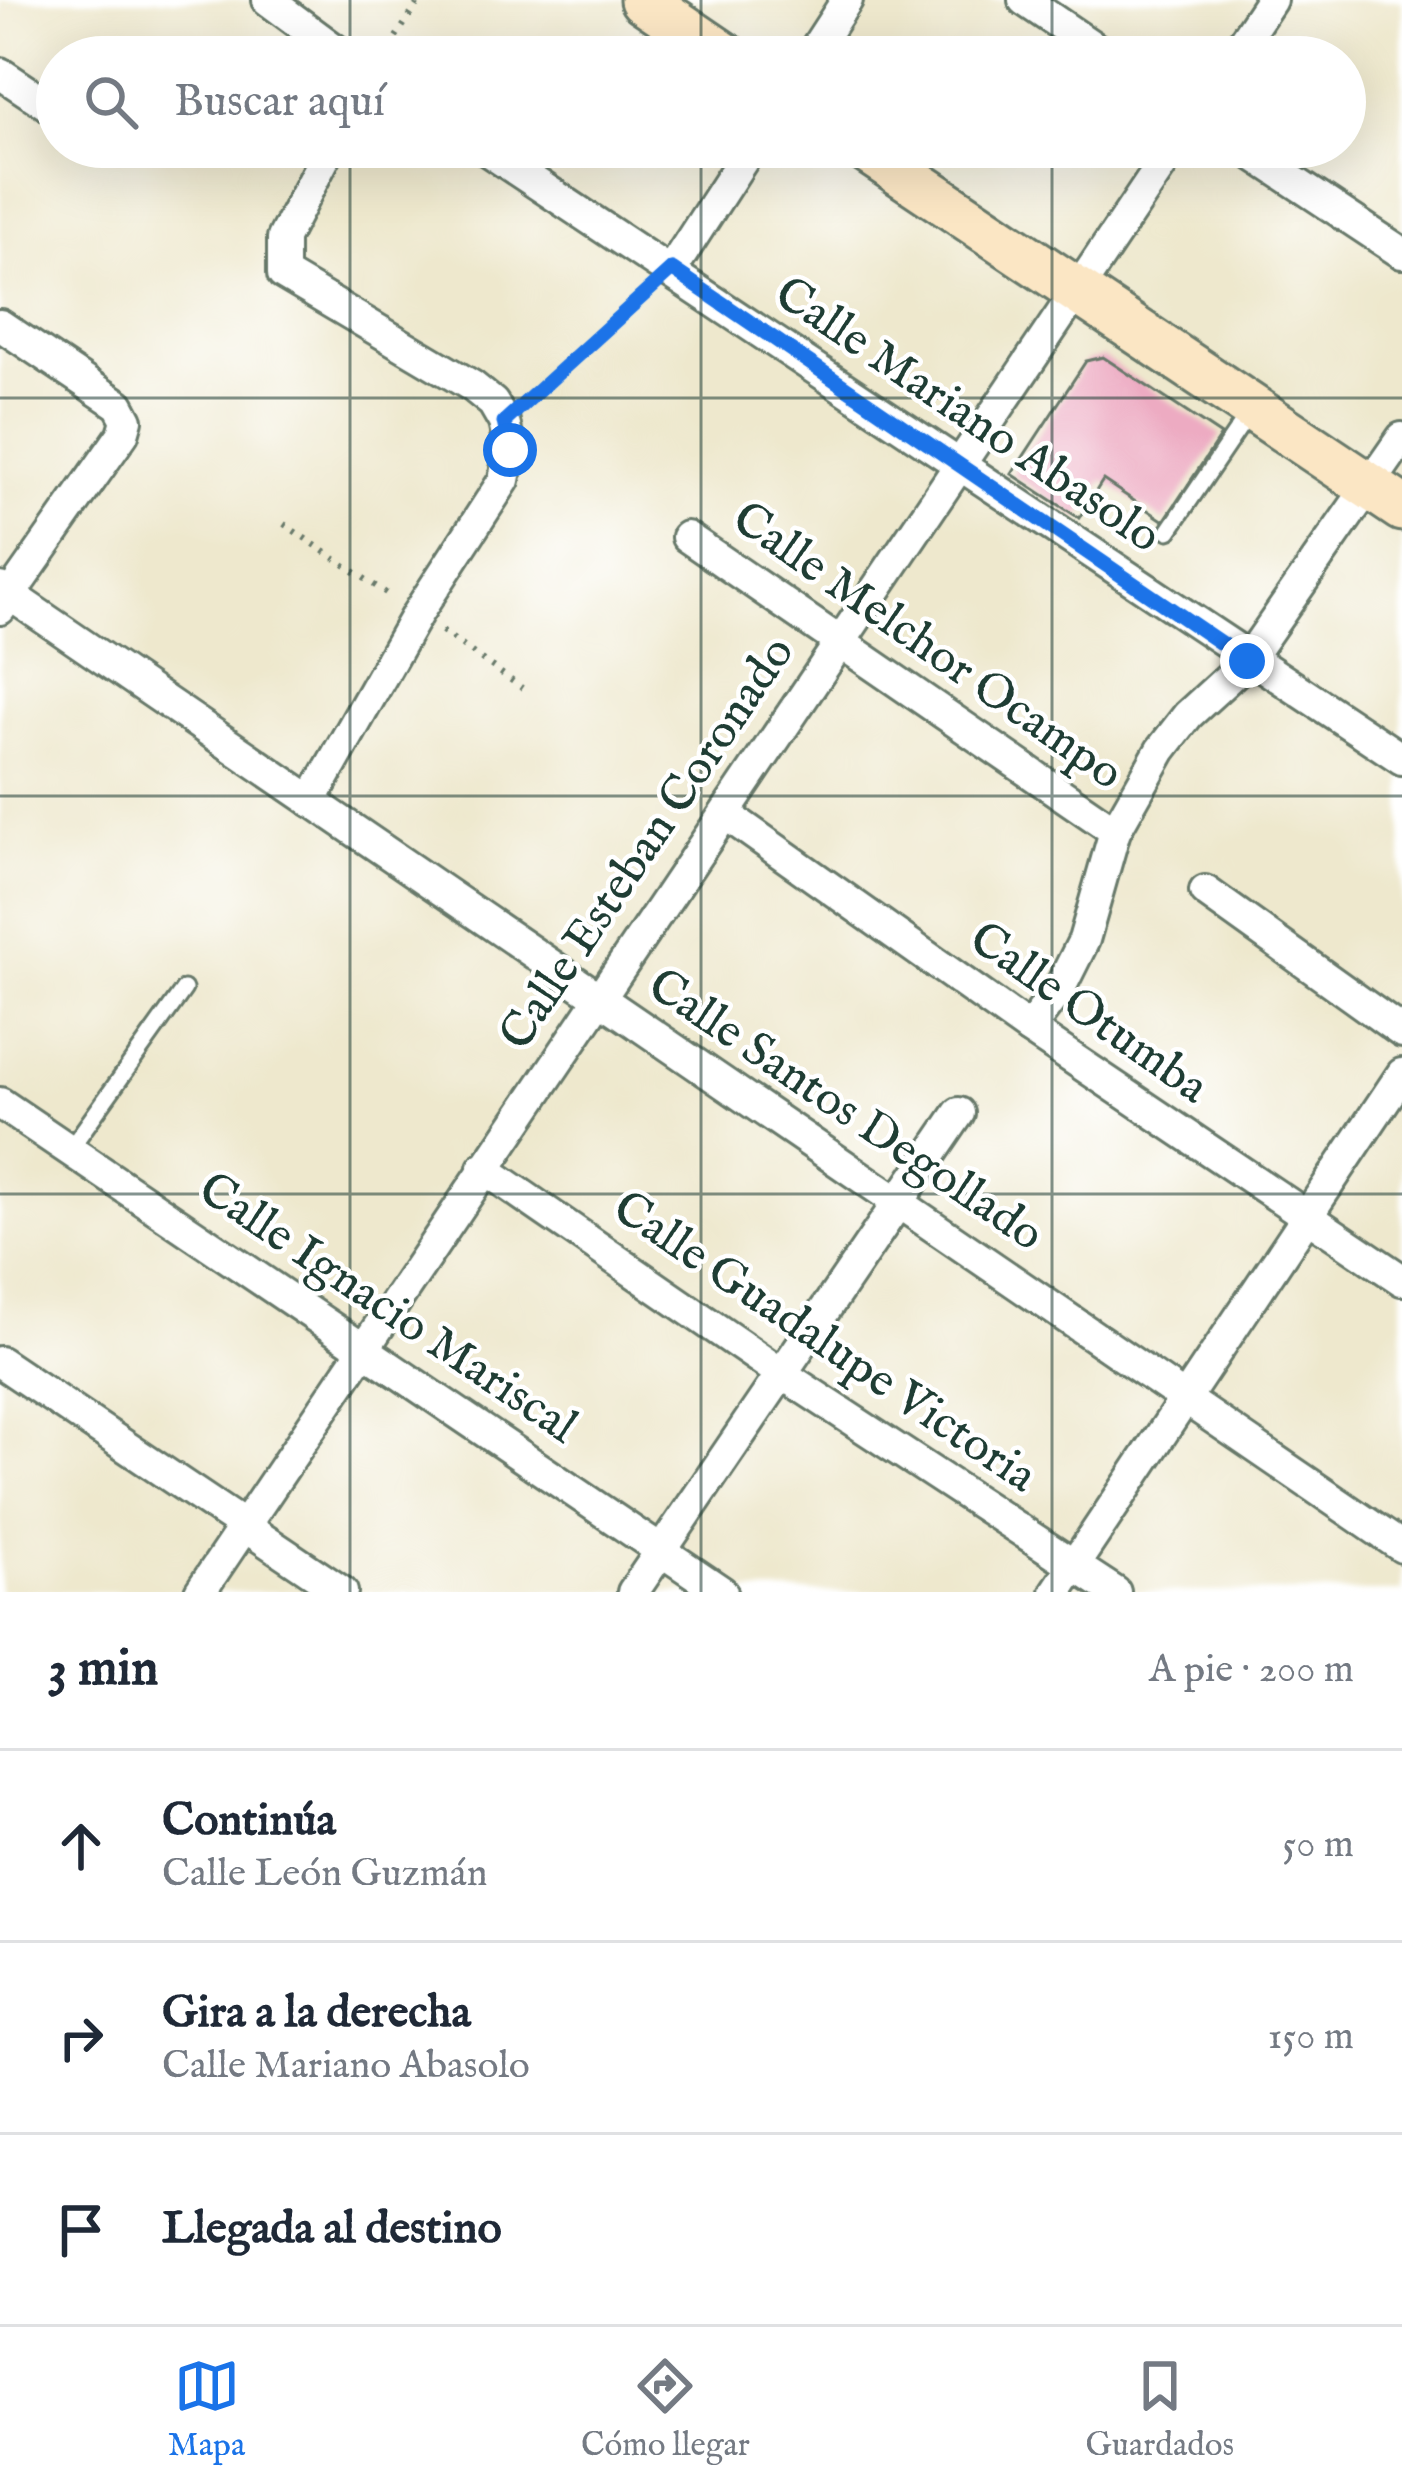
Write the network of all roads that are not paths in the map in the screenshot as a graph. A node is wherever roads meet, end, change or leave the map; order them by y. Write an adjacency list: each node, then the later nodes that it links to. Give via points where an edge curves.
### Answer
1 (268, 0): 6 (street)
2 (644, 0): 7 (street)
3 (847, 0): 8 (street)
4 (1024, 0): 9 (street)
5 (1271, 0): 10 (street)
6 (317, 36)
7 (696, 36)
8 (824, 36)
9 (1077, 36)
10 (1247, 36)
11 (0, 73): 12 (street)
12 (36, 97)
13 (317, 168): 33 (street, via 280,259 292,281 494,403 510,450 503,479)
14 (515, 168): 20 (street, Calle Mariano Abasolo)
15 (738, 168): 20 (street)
16 (894, 168): 21 (street)
17 (1160, 168): 21 (street, Calle Esteban Coronado)
18 (1274, 168): 19 (street)
19 (1402, 253)
20 (672, 269): 25 (street, Calle Mariano Abasolo)
21 (1079, 291): 23 (street); 25 (street, Calle Esteban Coronado)
22 (0, 325): 29 (street, via 119,405 127,420)
23 (1253, 408): 26 (street); 27 (lane)
24 (1402, 438): 26 (street)
25 (960, 464): 30 (street, Calle Esteban Coronado); 31 (street, Calle Mariano Abasolo)
26 (1386, 497): 31 (street)
27 (1169, 531)
28 (687, 537): 30 (street, Calle Melchor Ocampo)
29 (3, 597): 33 (street, Calle Santos Degollado)
30 (837, 640): 34 (street, Calle Esteban Coronado); 35 (street, Calle Melchor Ocampo)
31 (1247, 661): 32 (street, Calle Mariano Abasolo); 35 (street, via 1188,715)
32 (1402, 759)
33 (311, 801): 38 (street, Calle Santos Degollado)
34 (727, 815): 38 (street, Calle Esteban Coronado); 39 (street, Calle Otumba)
35 (1115, 831): 39 (street, via 1084,940)
36 (1205, 891): 40 (street)
37 (184, 989): 44 (lane)
38 (602, 1000): 45 (street, Calle Esteban Coronado); 46 (street, Calle Santos Degollado)
39 (1029, 1029): 47 (street, Calle Otumba)
40 (1402, 1032)
41 (1402, 1075): 47 (street)
42 (0, 1103): 44 (street, Calle Ignacio Mariscal)
43 (959, 1113): 46 (street)
44 (70, 1149): 49 (street, Calle Ignacio Mariscal)
45 (483, 1168): 49 (street, Calle Esteban Coronado); 51 (street, Calle Guadalupe Victoria)
46 (900, 1204): 51 (street); 52 (street, Calle Santos Degollado)
47 (1309, 1220): 48 (street, Calle Otumba); 52 (street)
48 (1402, 1280)
49 (364, 1346): 53 (street, Calle Esteban Coronado); 55 (street, Calle Ignacio Mariscal)
50 (0, 1362): 53 (street)
51 (782, 1375): 55 (street); 56 (street, Calle Guadalupe Victoria)
52 (1186, 1399): 54 (street, Calle Santos Degollado); 56 (street)
53 (244, 1527): 57 (street, Calle Esteban Coronado); 58 (street)
54 (1402, 1547)
55 (661, 1552): 59 (street); 60 (street, Calle Ignacio Mariscal)
56 (1075, 1564): 61 (street); 62 (street, Calle Guadalupe Victoria)
57 (200, 1592)
58 (342, 1592)
59 (632, 1592)
60 (722, 1592)
61 (1057, 1592)
62 (1115, 1592)

